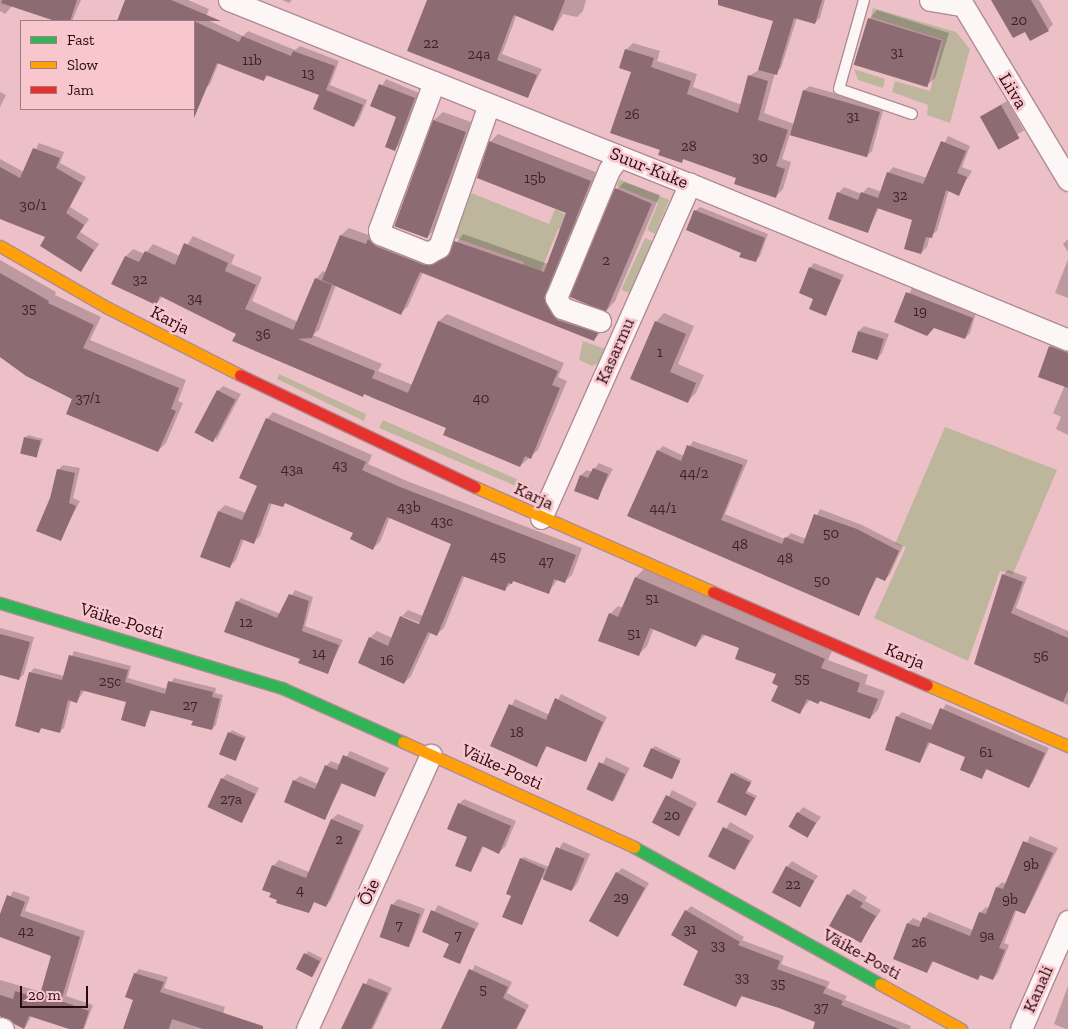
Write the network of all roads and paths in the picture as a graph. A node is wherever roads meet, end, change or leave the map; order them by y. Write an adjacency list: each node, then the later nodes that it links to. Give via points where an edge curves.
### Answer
1 (229, 0): 5 (street, Suur-Kuke)
2 (864, 0): 7 (lane, via 839,89)
3 (930, 0): 4 (street)
4 (961, 3): 9 (street, Liiva)
5 (434, 82): 6 (street, Suur-Kuke); 6 (street, via 380,234 428,253 439,247)
6 (489, 104): 8 (street, Suur-Kuke)
7 (912, 114)
8 (619, 156): 10 (street, Suur-Kuke); 12 (street, via 609,170 556,298 562,308)
9 (1068, 180)
10 (690, 184): 13 (street, Suur-Kuke); 14 (street, Kasarmu)
11 (0, 246): 14 (street, Karja, via 108,308 273,392)
12 (600, 321)
13 (1068, 340)
14 (540, 518): 16 (street, Karja)
15 (0, 603): 17 (street, Väike-Posti, via 282,688)
16 (1068, 746)
17 (431, 755): 19 (street, Õie); 20 (street, Väike-Posti, via 615,837)
18 (1068, 921): 21 (street, Kanali)
19 (307, 1029)
20 (961, 1029)
21 (1021, 1029)

